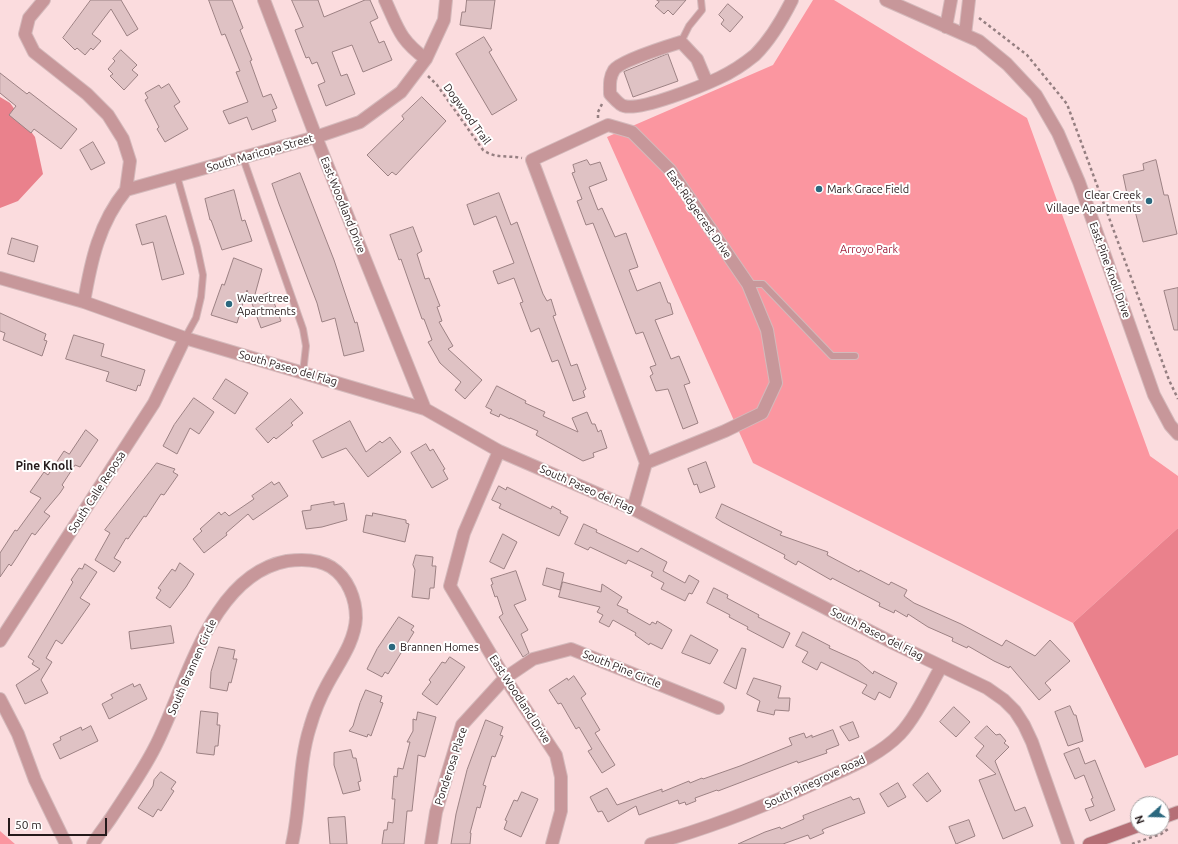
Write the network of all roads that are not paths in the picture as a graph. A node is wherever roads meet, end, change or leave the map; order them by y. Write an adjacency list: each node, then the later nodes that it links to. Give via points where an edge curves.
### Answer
1 (44, 0): 18 (street, via 29,18 25,34 34,52 87,94 108,115 123,139 130,161)
2 (264, 0): 15 (street, East Woodland Drive)
3 (385, 0): 13 (street, via 399,33)
4 (446, 0): 13 (street, South Maricopa Street, via 444,20)
5 (701, 0): 12 (lane, via 702,10 689,26)
6 (792, 0): 14 (street, via 775,32 754,54 738,68)
7 (886, 0): 10 (street, East Pine Knoll Drive)
8 (951, 0): 10 (street)
9 (969, 0): 11 (street)
10 (946, 27): 11 (street, East Pine Knoll Drive)
11 (965, 35): 26 (street, East Pine Knoll Drive, via 979,41 1007,64 1036,95 1058,133 1079,182 1154,395 1170,425)
12 (681, 42): 14 (street, via 697,59); 14 (street, via 615,69 610,79 610,94 622,106 640,106)
13 (426, 59): 15 (street, South Maricopa Street, via 401,92 360,122)
14 (707, 83)
15 (316, 137): 16 (street, South Maricopa Street); 25 (street, East Woodland Drive)
16 (243, 158): 17 (street, South Maricopa Street); 24 (lane, via 303,328 306,346)
17 (177, 176): 18 (street, South Maricopa Street); 22 (lane, via 203,274 196,318)
18 (126, 190): 21 (street, via 113,206 93,255)
19 (0, 278): 21 (street, South Paseo del Flag)
20 (748, 284): 23 (lane, via 764,284 832,356); 28 (street, East Ridgecrest Drive, via 767,330 776,383 762,413); 28 (street, East Ridgecrest Drive, via 670,170 632,132 608,125 532,160)
21 (84, 302): 22 (street, South Paseo del Flag)
22 (185, 338): 24 (street, South Paseo del Flag); 30 (street, South Calle Reposa, via 154,404)
23 (855, 356)
24 (303, 373): 25 (street, South Paseo del Flag)
25 (425, 409): 27 (street, South Paseo del Flag)
26 (1178, 434)
27 (499, 451): 29 (street, South Paseo del Flag); 32 (street, East Woodland Drive, via 464,533 450,586)
28 (646, 463): 29 (street)
29 (633, 509): 31 (street, South Paseo del Flag)
30 (0, 641)
31 (941, 667): 41 (street, South Pinegrove Road, via 900,734 876,753 840,772 727,821); 42 (street, South Paseo del Flag, via 987,688 1015,711 1032,742)
32 (505, 678): 34 (street, South Pine Circle, via 533,659 571,649); 39 (street, Ponderosa Place, via 462,725 436,812); 40 (street, East Woodland Drive, via 556,755 560,777 561,811)
33 (0, 699): 36 (street)
34 (718, 708)
35 (1130, 829): 43 (main road)
36 (66, 844)
37 (93, 844): 38 (street, South Brannen Circle, via 154,749 208,627 222,605 238,587 255,574 284,562 307,560 326,564 341,575 354,600 356,617 352,638 322,696 310,727 303,758)
38 (292, 844)
39 (430, 844)
40 (552, 844)
41 (651, 844)
42 (1068, 844)
43 (1089, 844)

